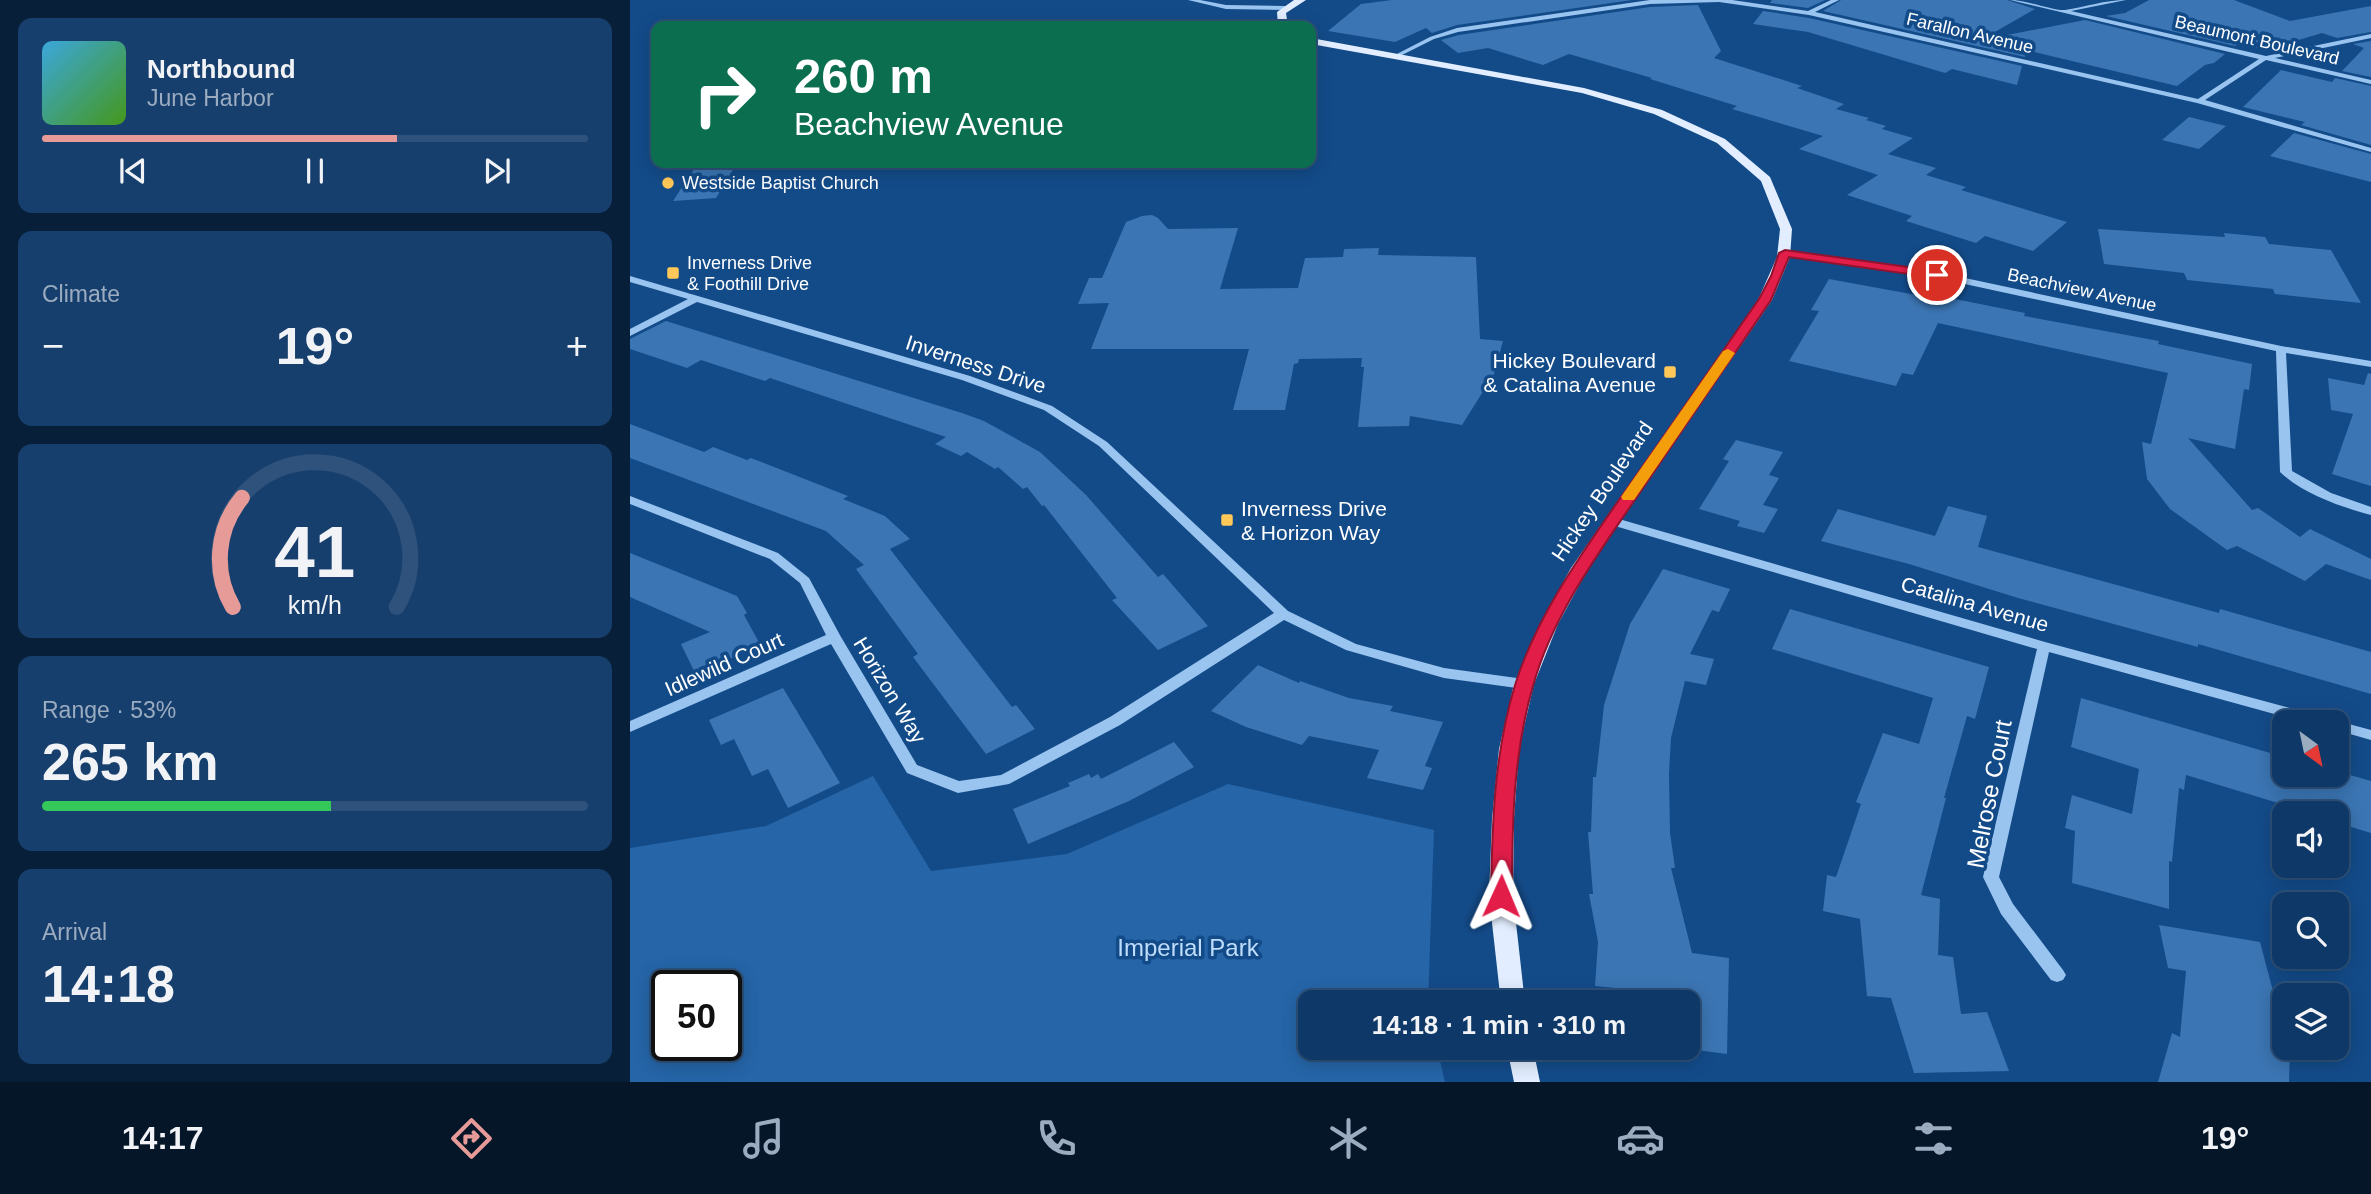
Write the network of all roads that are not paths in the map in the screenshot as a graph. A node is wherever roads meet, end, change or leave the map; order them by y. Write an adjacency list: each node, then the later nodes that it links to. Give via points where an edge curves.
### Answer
1 (1191, 0): 6 (street, via 1226,7)
2 (1302, 0): 6 (main road)
3 (1836, 0): 8 (street)
4 (2013, 0): 7 (street, Beaumont Boulevard)
5 (2123, 0): 7 (street)
6 (1285, 8): 9 (main road)
7 (2061, 11): 13 (street, Beaumont Boulevard)
8 (1809, 13): 12 (street, Farallon Avenue, via 1719,0 1650,2 1457,30); 15 (street, Farallon Avenue)
9 (1280, 21)
10 (2371, 36): 13 (street)
11 (1316, 42): 12 (main road, Hickey Boulevard)
12 (1394, 57): 17 (main road, Hickey Boulevard, via 1580,89 1686,123 1729,147 1760,174 1782,210)
13 (2265, 58): 14 (street, Beaumont Boulevard); 15 (street)
14 (2371, 82)
15 (2199, 101): 16 (street, Farallon Avenue)
16 (2371, 150)
17 (1785, 253): 21 (street, Beachview Avenue, via 1937,275); 25 (main road, Hickey Boulevard, via 1765,300)
18 (630, 279): 19 (street, Inverness Drive)
19 (695, 299): 20 (street); 26 (street, Inverness Drive, via 965,378 1048,408 1103,444)
20 (630, 333)
21 (2281, 349): 22 (street, Beachview Avenue); 24 (street, via 2286,472 2313,489)
22 (2371, 364)
23 (630, 499): 27 (street, Horizon Way, via 774,556 804,581)
24 (2371, 511)
25 (1612, 521): 28 (street, Catalina Avenue); 29 (main road, Hickey Boulevard, via 1549,624)
26 (1283, 614): 27 (street, Horizon Way, via 1115,721 1029,767 1004,780 958,787 912,769); 29 (street, Inverness Drive, via 1351,646 1444,673)
27 (834, 637): 31 (street, Idlewild Court)
28 (2044, 646): 30 (street, Catalina Avenue); 34 (street, Melrose Court, via 1991,877 2007,909)
29 (1524, 684): 35 (main road, Hickey Boulevard, via 1509,748 1503,819 1501,896)
30 (2279, 710)
31 (630, 727)
32 (2349, 728): 33 (street)
33 (2371, 734)
34 (2057, 975)
35 (1512, 990)
36 (1522, 1060): 37 (main road)
37 (1527, 1082)

